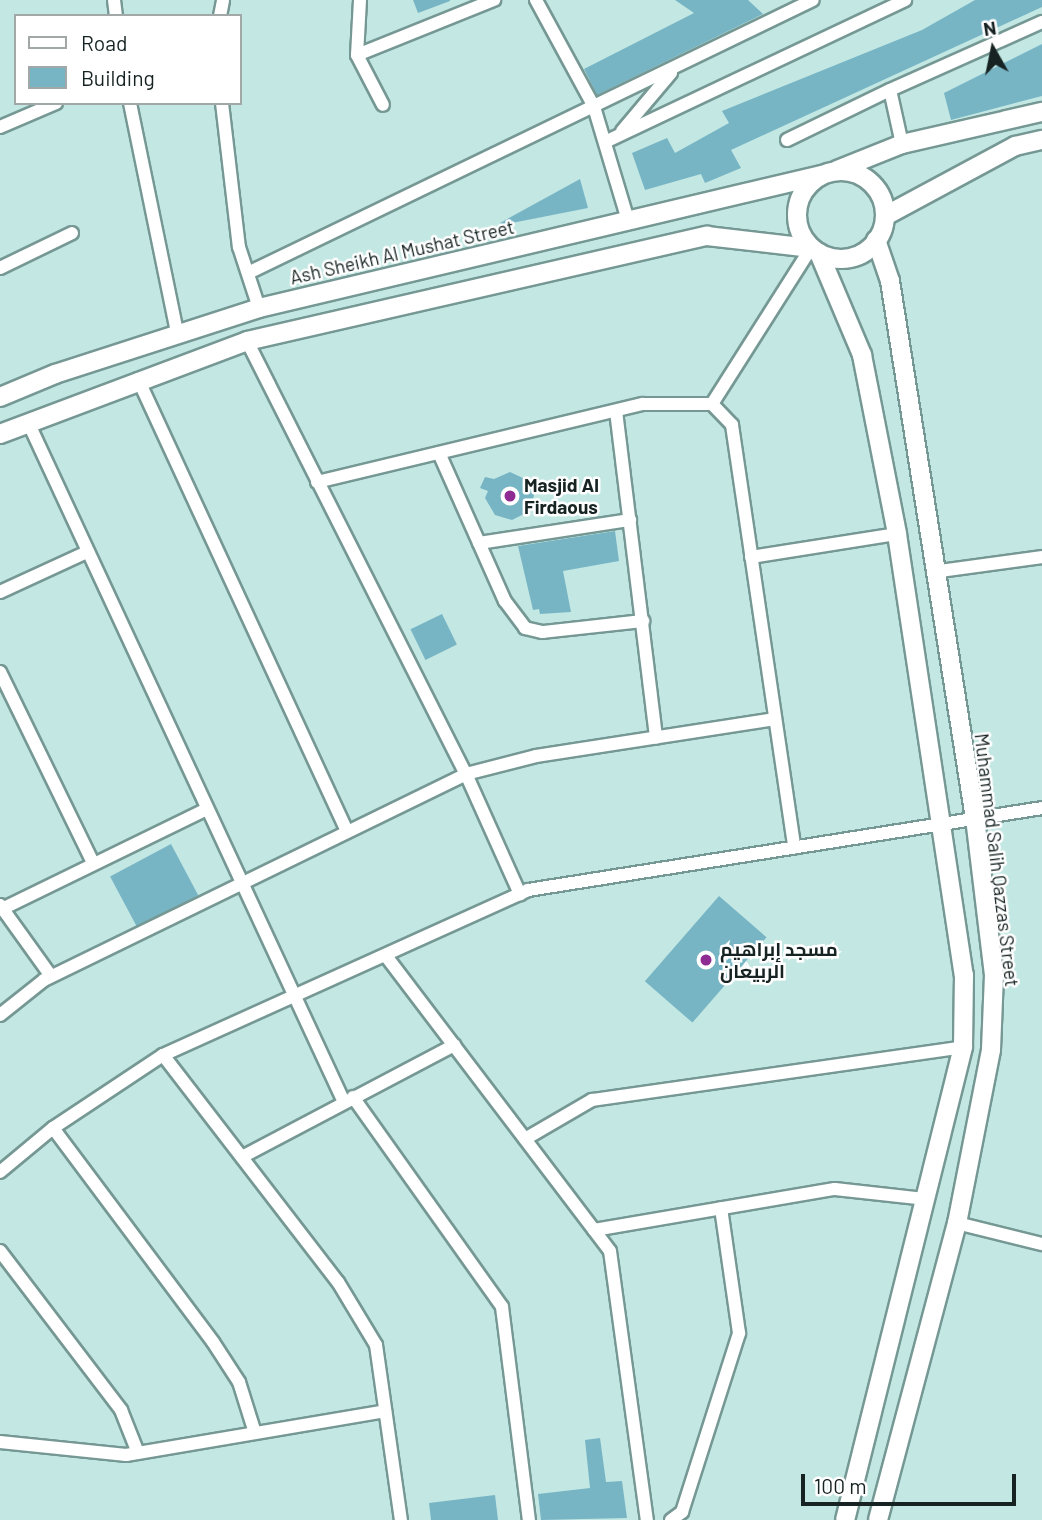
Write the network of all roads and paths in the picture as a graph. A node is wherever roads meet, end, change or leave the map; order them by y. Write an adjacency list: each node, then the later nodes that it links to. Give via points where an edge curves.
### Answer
1 (360, 0): 7 (street)
2 (494, 0): 7 (street)
3 (536, 0): 14 (street)
4 (813, 0): 8 (street)
5 (905, 0): 17 (street)
6 (1042, 22): 9 (street)
7 (357, 55): 13 (street)
8 (676, 67): 14 (street); 17 (street)
9 (890, 90): 18 (street); 21 (street)
10 (51, 105): 16 (street)
11 (130, 105): 31 (street)
12 (222, 105): 29 (street, via 239,247)
13 (383, 105)
14 (594, 107): 20 (street); 29 (street)
15 (1042, 112): 21 (street, Ash Sheikh Al Mushat Street)
16 (0, 127)
17 (617, 136): 20 (street)
18 (787, 140)
19 (1042, 140): 23 (street, via 1015,146)
20 (605, 142): 24 (street)
21 (902, 144): 22 (street, Ash Sheikh Al Mushat Street)
22 (828, 173): 23 (street, via 848,171 870,182); 24 (street, Ash Sheikh Al Mushat Street); 27 (street, via 801,195 797,209 797,223)
23 (885, 216): 26 (street)
24 (628, 219): 30 (street, Ash Sheikh Al Mushat Street)
25 (72, 233): 28 (street)
26 (876, 240): 27 (street, via 856,256 844,258); 47 (street, Muhammad Salih Qazzas Street, via 890,281)
27 (815, 250): 32 (street, via 708,236); 35 (street); 42 (street, via 862,355)
28 (0, 268)
29 (248, 273): 30 (street)
30 (259, 308): 31 (street, Ash Sheikh Al Mushat Street)
31 (177, 332): 34 (street, Ash Sheikh Al Mushat Street)
32 (247, 341): 33 (street); 40 (street)
33 (138, 379): 37 (street); 58 (street)
34 (0, 397)
35 (712, 404): 36 (street, via 690,401); 45 (street, via 732,425)
36 (616, 411): 39 (street); 41 (street)
37 (28, 422): 38 (street); 44 (street)
38 (0, 434)
39 (439, 453): 40 (street); 43 (street)
40 (317, 482): 53 (street)
41 (630, 520): 43 (street); 49 (street)
42 (897, 534): 45 (street); 57 (street)
43 (479, 543): 49 (street, via 505,601 525,628 543,632)
44 (87, 552): 48 (street); 55 (street)
45 (751, 556): 51 (street)
46 (1042, 557): 47 (street)
47 (933, 572): 56 (street, Muhammad Salih Qazzas Street)
48 (0, 592)
49 (643, 621): 52 (street)
50 (0, 672): 60 (street)
51 (775, 719): 52 (street); 59 (street)
52 (656, 738): 53 (street, via 536,756)
53 (466, 774): 58 (street); 62 (street)
54 (1042, 808): 56 (street)
55 (208, 809): 60 (street); 61 (street)
56 (975, 818): 57 (street); 78 (street, Muhammad Salih Qazzas Street, via 994,975 991,1050)
57 (939, 824): 59 (street); 69 (street, via 964,975)
58 (347, 831): 61 (street)
59 (794, 847): 62 (street)
60 (93, 863): 63 (street)
61 (242, 882): 65 (street); 66 (street)
62 (520, 894): 64 (street)
63 (1, 907): 65 (street)
64 (386, 956): 66 (street); 68 (street)
65 (51, 976): 67 (street)
66 (295, 996): 70 (street); 71 (street)
67 (0, 1015)
68 (454, 1045): 71 (street); 73 (street)
69 (963, 1047): 73 (street, via 592,1100); 76 (street)
70 (163, 1055): 72 (street); 74 (street)
71 (348, 1099): 74 (street); 87 (street, via 502,1307)
72 (53, 1128): 75 (street); 83 (street, via 213,1342 239,1382)
73 (525, 1139): 79 (street)
74 (242, 1157): 82 (street, via 338,1282 376,1345)
75 (0, 1172)
76 (926, 1199): 77 (street, via 835,1189); 90 (street)
77 (721, 1208): 79 (street); 89 (street, via 739,1333 682,1512)
78 (957, 1223): 80 (street); 91 (street, Muhammad Salih Qazzas Street)
79 (594, 1230): 88 (street, via 610,1251)
80 (1042, 1244)
81 (0, 1251): 85 (street, via 121,1409)
82 (386, 1411): 83 (street); 86 (street)
83 (255, 1433): 85 (street)
84 (0, 1442): 85 (street)
85 (138, 1453)
86 (401, 1520)
87 (529, 1520)
88 (646, 1520)
89 (671, 1520)
90 (845, 1520)
91 (878, 1520)

